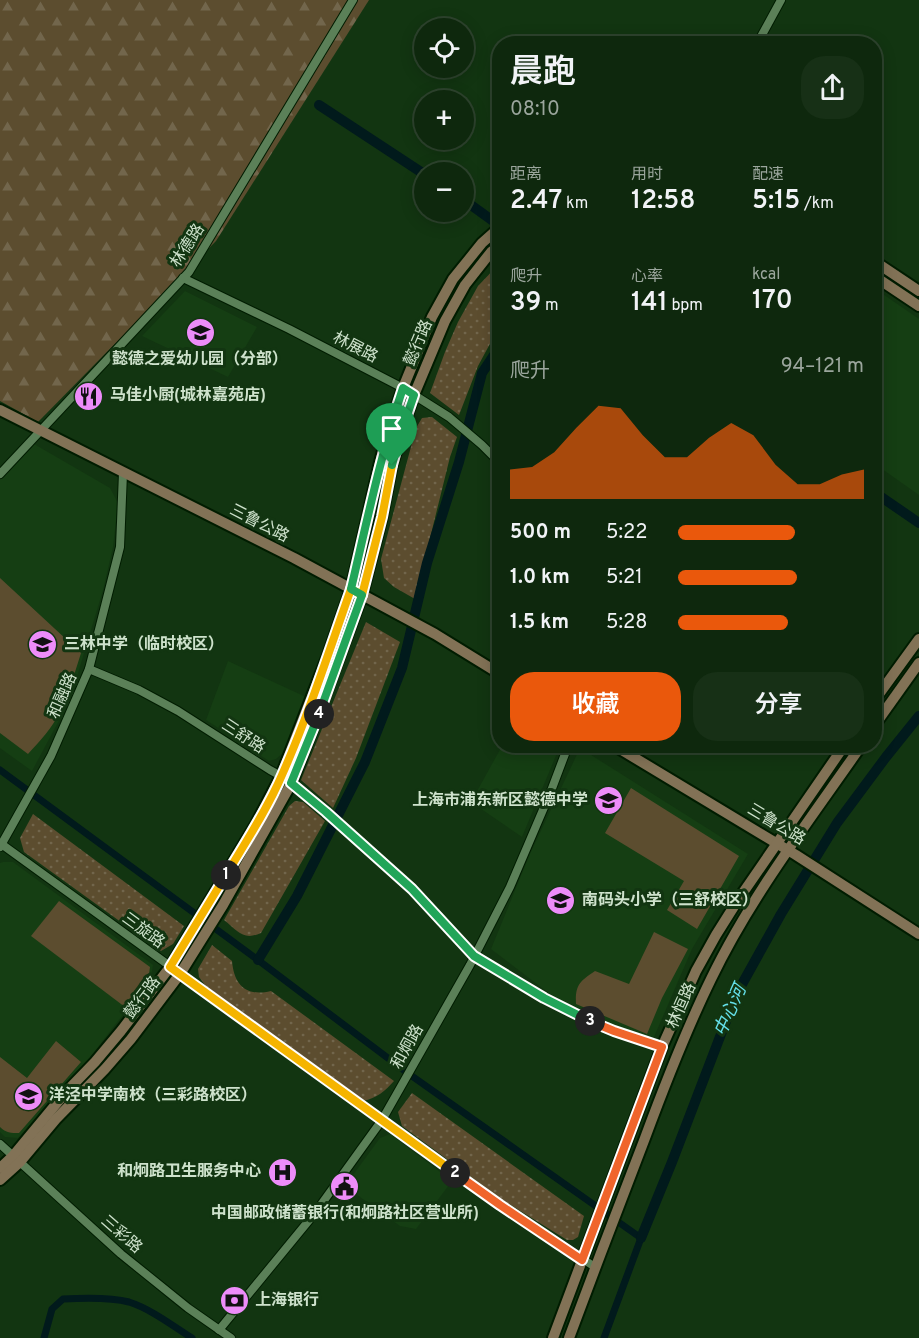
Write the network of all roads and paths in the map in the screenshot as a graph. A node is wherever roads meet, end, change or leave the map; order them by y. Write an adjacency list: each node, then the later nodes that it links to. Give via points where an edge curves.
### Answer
1 (353, 0): 7 (street, 林德路)
2 (781, 0): 3 (street)
3 (761, 36)
4 (492, 234): 11 (main road, 懿行路, via 453,279 432,316)
5 (492, 253): 12 (main road, 懿行路, via 465,285 445,321)
6 (882, 266): 9 (main road)
7 (183, 278): 11 (street, 林展路); 14 (street, 林德路)
8 (882, 281): 10 (main road)
9 (919, 291)
10 (919, 306)
11 (403, 388): 12 (street, 林展路); 18 (main road, 懿行路, via 380,462)
12 (414, 395): 15 (street, 林展路, via 448,417); 19 (main road, 懿行路, via 392,465)
13 (0, 410): 14 (main road, 三鲁公路)
14 (40, 431): 16 (main road, 三鲁公路); 17 (street, 林德路)
15 (492, 455)
16 (123, 473): 18 (main road, 三鲁公路); 22 (street, 和融路, via 120,547)
17 (0, 474)
18 (351, 589): 19 (main road, 三鲁公路); 30 (main road, 懿行路)
19 (362, 595): 23 (main road, 三鲁公路); 31 (main road, 懿行路)
20 (919, 639): 24 (main road)
21 (919, 663): 25 (main road)
22 (89, 669): 30 (street, 三舒路, via 178,711); 33 (street, 和融路, via 51,756)
23 (492, 669)
24 (882, 690)
25 (882, 715)
26 (565, 753): 36 (street, 和炯路, via 510,887)
27 (627, 753): 32 (main road, 三鲁公路)
28 (839, 753): 32 (main road, 林恒路)
29 (856, 753): 34 (main road, 林恒路)
30 (282, 776): 31 (street, 三舒路); 37 (main road, 懿行路)
31 (291, 783): 36 (street, 三舒路, via 419,897); 38 (main road, 懿行路)
32 (776, 842): 34 (main road, 三鲁公路); 39 (main road, 林恒路, via 716,935)
33 (1, 845): 37 (street, 三旋路)
34 (792, 852): 35 (main road, 三鲁公路); 46 (main road, 林恒路, via 750,909 711,978 678,1052)
35 (919, 934)
36 (474, 956): 39 (street, 三舒路, via 583,1018); 40 (street, 和炯路)
37 (170, 967): 38 (street, 三旋路); 42 (main road, 懿行路, via 95,1062 66,1092)
38 (180, 974): 40 (street, 三旋路); 42 (main road, 懿行路, via 124,1047)
39 (662, 1047): 45 (main road, 林恒路)
40 (382, 1120): 45 (street, 三旋路); 47 (street, 和炯路, via 315,1212)
41 (0, 1144): 42 (street, 三彩路)
42 (17, 1159): 43 (main road, 懿行路); 44 (main road, 懿行路); 47 (street, 三彩路, via 121,1254)
43 (0, 1168)
44 (0, 1180)
45 (582, 1260): 46 (street, 三旋路); 49 (main road, 林恒路)
46 (595, 1268): 50 (main road, 林恒路)
47 (219, 1330): 48 (street, 三彩路)
48 (231, 1338)
49 (553, 1338)
50 (568, 1338)

